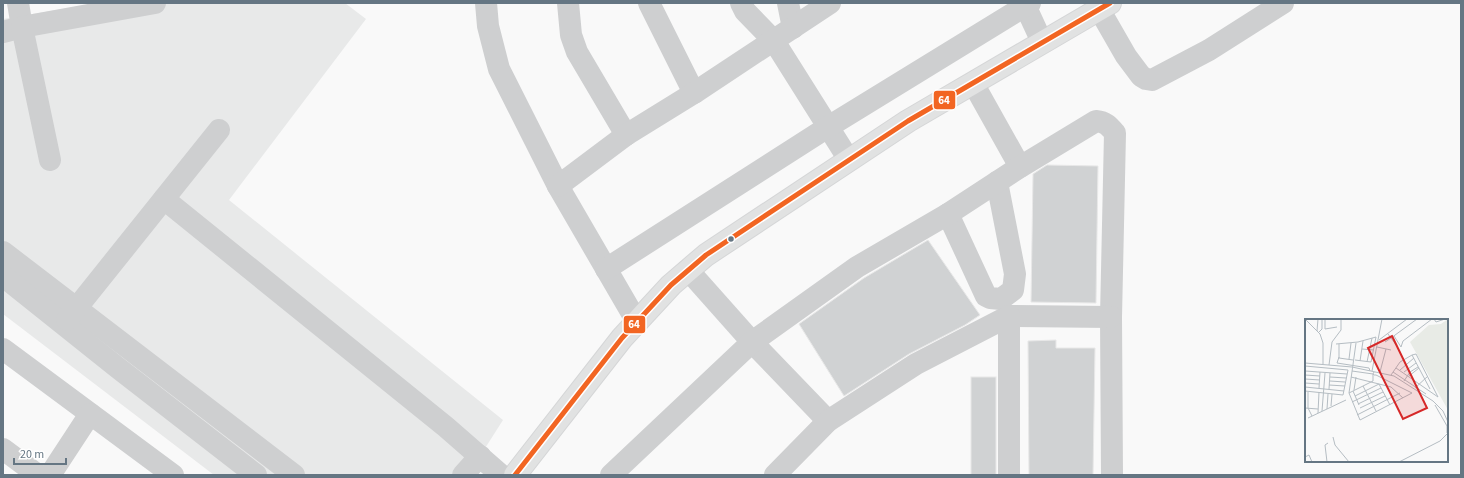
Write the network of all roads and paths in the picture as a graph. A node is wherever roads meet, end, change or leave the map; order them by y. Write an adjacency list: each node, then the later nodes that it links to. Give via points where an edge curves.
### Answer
1 (18, 3): 13 (street)
2 (156, 3): 13 (street)
3 (486, 3): 25 (street, via 488,26 499,68)
4 (568, 3): 20 (street, via 571,35 577,52)
5 (649, 3): 17 (street)
6 (742, 3): 14 (street, via 745,11)
7 (788, 3): 12 (street)
8 (830, 3): 12 (street)
9 (1283, 3): 11 (street, via 1209,50 1152,80 1146,80 1141,76 1126,56)
10 (1026, 4): 15 (street); 18 (street)
11 (1104, 6): 15 (main road)
12 (793, 28): 14 (street)
13 (12, 30): 21 (street)
14 (774, 41): 17 (street); 18 (street)
15 (1042, 42): 16 (main road)
16 (973, 83): 22 (main road, via 908,121); 23 (street)
17 (694, 93): 20 (street)
18 (828, 127): 22 (street); 29 (street)
19 (219, 130): 26 (street)
20 (626, 135): 25 (street)
21 (50, 160)
22 (849, 160): 30 (main road, via 706,254)
23 (1020, 167): 24 (street); 34 (street, via 1096,121 1109,125 1115,133)
24 (997, 182): 27 (street); 27 (street, via 1015,274 1013,290 1001,299 986,296)
25 (558, 186): 29 (street)
26 (164, 199): 32 (street); 43 (street)
27 (948, 214): 36 (street, via 857,267)
28 (3, 252): 32 (street)
29 (606, 268): 35 (street)
30 (688, 270): 35 (main road); 36 (street)
31 (3, 276): 32 (street)
32 (70, 316): 38 (street); 39 (street, via 118,368)
33 (1010, 316): 34 (street); 41 (street, via 916,364); 54 (street)
34 (1111, 317): 55 (street)
35 (636, 322): 51 (main road)
36 (752, 342): 41 (street); 52 (street)
37 (3, 349): 40 (street)
38 (190, 395): 39 (street); 48 (street)
39 (177, 413): 47 (street)
40 (90, 414): 45 (street); 46 (street)
41 (828, 421): 53 (street)
42 (3, 449): 44 (street)
43 (480, 456): 49 (street); 50 (street)
44 (38, 475)
45 (50, 475)
46 (173, 475)
47 (256, 475)
48 (294, 475)
49 (463, 475)
50 (501, 475)
51 (515, 475)
52 (611, 475)
53 (775, 475)
54 (1009, 475)
55 (1112, 475)

